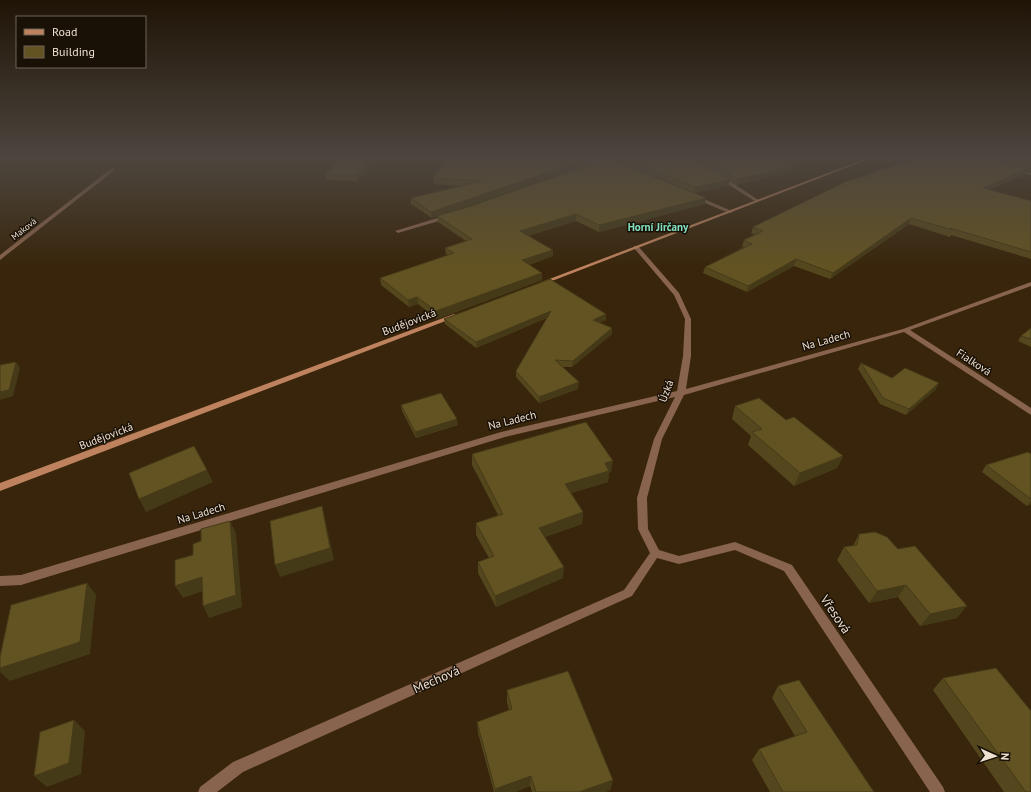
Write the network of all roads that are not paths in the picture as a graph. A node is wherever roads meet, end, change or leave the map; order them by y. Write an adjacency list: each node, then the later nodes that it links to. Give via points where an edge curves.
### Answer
1 (81, 195): 10 (street, Maková)
2 (691, 195): 6 (street)
3 (748, 195): 5 (street)
4 (774, 195): 5 (main road)
5 (758, 201): 6 (main road)
6 (732, 212): 9 (main road)
7 (455, 214): 8 (street)
8 (398, 231)
9 (636, 247): 12 (main road); 15 (street, Úzká, via 677,294 688,319 687,356)
10 (0, 258)
11 (1031, 284): 14 (street, Na Ladech)
12 (532, 287)
13 (458, 315): 17 (main road, Budějovická)
14 (905, 330): 15 (street, Na Ladech); 16 (street, Fialková)
15 (681, 393): 18 (street, Úzká, via 658,439 642,498 643,529); 19 (street, Na Ladech, via 504,434 21,580)
16 (1031, 412)
17 (0, 487)
18 (655, 553): 20 (street, Mechová, via 628,593 238,767); 21 (street, Vřesová, via 679,560 735,546 788,568)
19 (0, 581)
20 (205, 792)
21 (938, 792)

